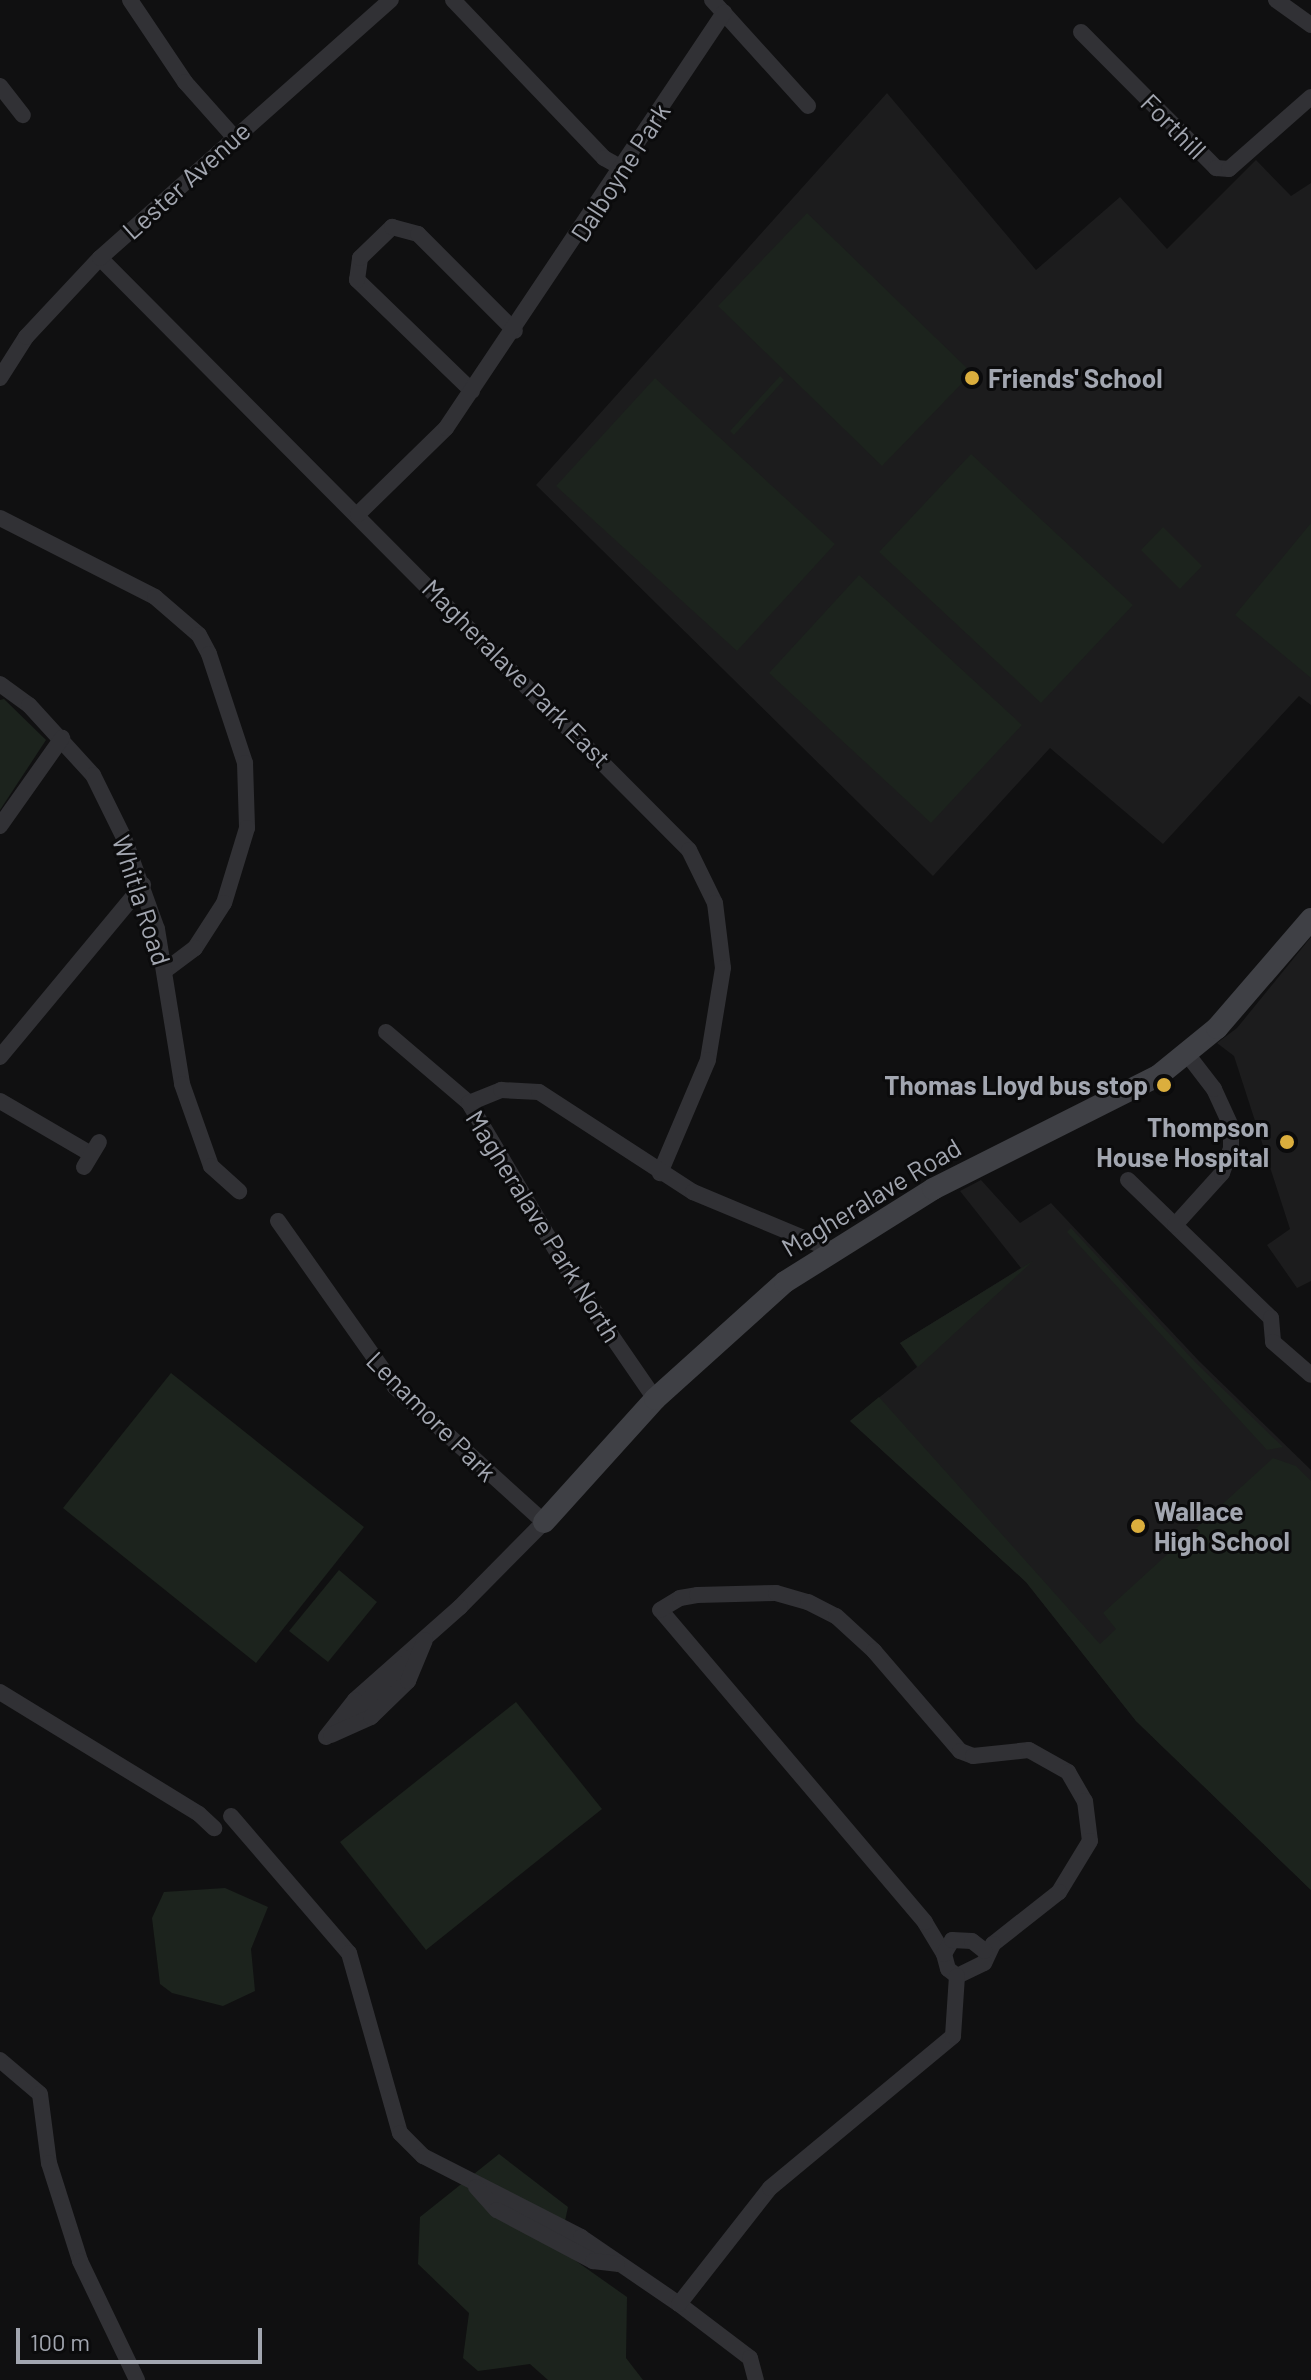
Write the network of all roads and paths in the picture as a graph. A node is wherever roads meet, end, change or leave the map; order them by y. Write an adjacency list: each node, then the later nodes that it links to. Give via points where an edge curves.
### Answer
1 (130, 0): 13 (street, via 185,82)
2 (391, 0): 13 (street, Lester Avenue)
3 (453, 0): 14 (street, via 604,158)
4 (712, 0): 6 (street)
5 (1276, 0): 7 (street)
6 (724, 13): 11 (street); 14 (street, Dalboyne Park)
7 (1311, 25)
8 (1081, 32): 10 (street, Forthill, via 1216,168 1229,169)
9 (0, 86): 12 (street)
10 (1311, 97)
11 (808, 106)
12 (23, 115)
13 (234, 137): 15 (street, Lester Avenue)
14 (622, 168): 16 (street, Dalboyne Park)
15 (100, 258): 17 (street, Lester Avenue, via 55,303); 19 (street, Magheralave Park East)
16 (515, 331): 18 (street, Dalboyne Park); 18 (street, via 418,234 392,227 360,258 357,280)
17 (1, 372)
18 (472, 391): 19 (street, Dalboyne Park, via 446,428)
19 (358, 514): 33 (street, Magheralave Park East, via 665,821 703,874 723,935 718,1013 708,1060)
20 (0, 518): 26 (street, via 155,597 199,635 209,654 245,763 247,828 224,903 195,948)
21 (0, 684): 22 (street, Whitla Road)
22 (62, 738): 23 (street); 24 (street, Whitla Road, via 93,775)
23 (0, 826)
24 (143, 885): 26 (street, Whitla Road); 29 (street)
25 (1311, 919): 28 (street, Magheralave Road, via 1233,1011)
26 (166, 970): 35 (street, Whitla Road, via 176,1053 193,1118 211,1166)
27 (386, 1032): 31 (street, Magheralave Park North)
28 (1187, 1054): 37 (street, via 1220,1101 1231,1126 1231,1148 1222,1173); 38 (street, Magheralave Road, via 1124,1096 945,1182)
29 (0, 1057)
30 (0, 1101): 32 (street)
31 (469, 1103): 33 (street, via 501,1090 539,1092); 40 (street, Magheralave Park North, via 578,1287)
32 (91, 1154)
33 (660, 1173): 38 (street, via 710,1201)
34 (1128, 1180): 37 (street)
35 (239, 1191)
36 (278, 1221): 41 (street, Lenamore Park, via 395,1387)
37 (1175, 1225): 39 (street, via 1271,1318 1273,1342)
38 (830, 1249): 40 (street, Magheralave Road, via 743,1316)
39 (1311, 1375)
40 (655, 1399): 41 (street, Magheralave Road)
41 (544, 1522): 42 (street, Magheralave Road)
42 (425, 1640): 42 (street, Magheralave Road, via 408,1681 371,1717 326,1737 347,1693 384,1656)
43 (0, 1692): 45 (street, via 174,1797)
44 (231, 1816): 50 (street, via 349,1953 400,2133 423,2156 581,2237)
45 (214, 1828)
46 (985, 1951): 47 (street, via 963,1939 946,1944); 47 (street, via 1059,1892 1090,1841 1085,1801 1068,1772 1029,1750 973,1756 960,1751 874,1651 836,1616 808,1602 776,1593 697,1595 660,1610 925,1922); 48 (street, via 984,1963)
47 (944, 1954): 48 (street, via 948,1969)
48 (957, 1976): 50 (street, via 953,2036 770,2188)
49 (0, 2060): 51 (street, via 40,2094 49,2163 80,2261)
50 (679, 2304): 52 (street, via 750,2358)
51 (133, 2378)
52 (756, 2380)

